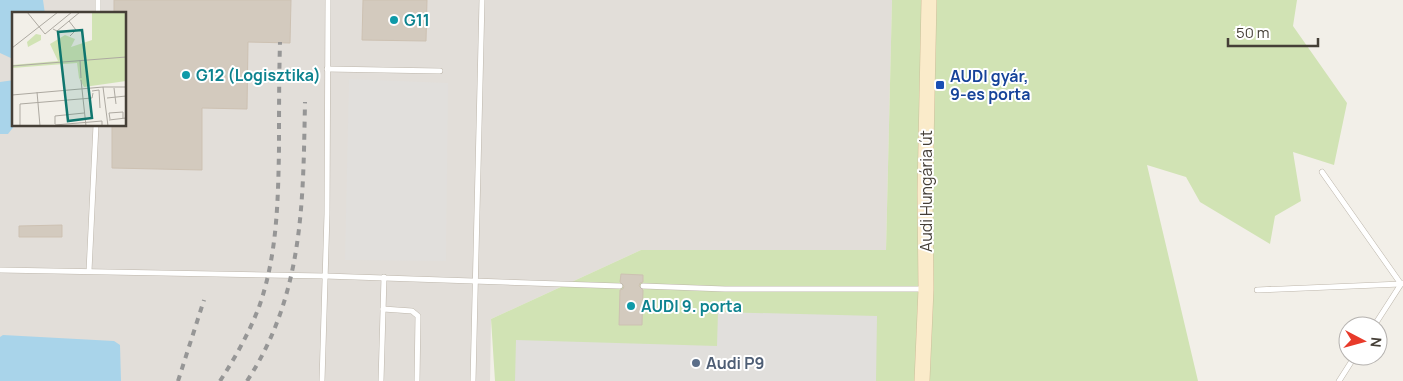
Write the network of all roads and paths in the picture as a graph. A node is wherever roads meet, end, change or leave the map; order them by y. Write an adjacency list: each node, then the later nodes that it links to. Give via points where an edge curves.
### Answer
1 (328, 0): 4 (lane)
2 (482, 0): 12 (lane)
3 (929, 0): 16 (street, Audi Hungária út)
4 (327, 69): 5 (lane); 10 (lane)
5 (440, 71)
6 (96, 126): 9 (lane)
7 (1322, 172): 15 (lane)
8 (0, 270): 9 (lane)
9 (89, 272): 10 (lane)
10 (325, 276): 11 (lane); 21 (lane)
11 (384, 277): 12 (lane); 18 (lane)
12 (476, 282): 13 (lane); 24 (lane)
13 (620, 286)
14 (643, 286): 16 (lane)
15 (1402, 286): 17 (lane); 19 (lane)
16 (926, 289): 25 (street, Audi Hungária út)
17 (1257, 290)
18 (383, 310): 22 (lane); 23 (lane, via 412,311 418,316)
19 (1381, 316)
20 (1349, 366): 26 (lane)
21 (322, 381)
22 (381, 381)
23 (417, 381)
24 (472, 381)
25 (922, 381)
26 (1339, 381)

